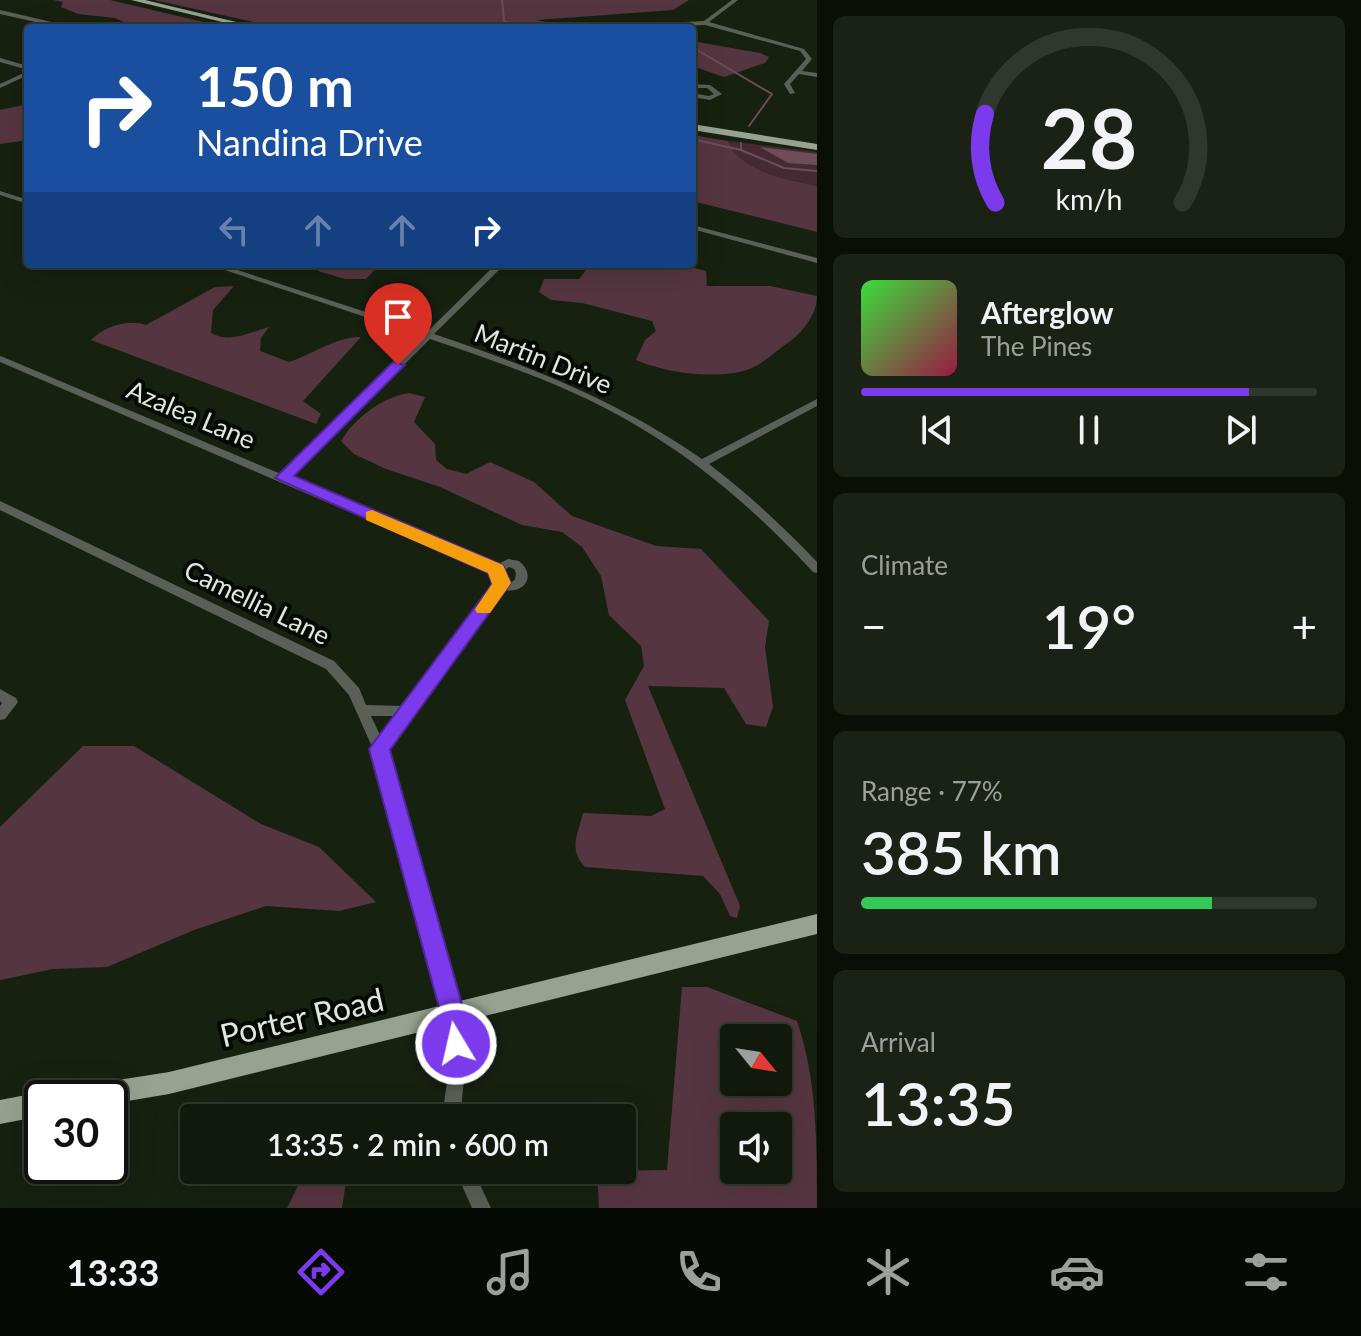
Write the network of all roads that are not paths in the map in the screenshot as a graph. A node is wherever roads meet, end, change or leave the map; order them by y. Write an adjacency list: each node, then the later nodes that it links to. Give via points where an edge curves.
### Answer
1 (135, 0): 6 (main road)
2 (735, 0): 4 (street)
3 (0, 12): 5 (street)
4 (705, 23): 7 (street); 11 (street, via 802,50 809,59)
5 (52, 24)
6 (241, 24)
7 (696, 24)
8 (0, 60): 9 (street)
9 (24, 69)
10 (24, 72): 13 (street)
11 (799, 72): 12 (street); 15 (street, via 787,84)
12 (817, 75)
13 (0, 86)
14 (696, 86): 16 (street, via 713,87 719,94)
15 (792, 93)
16 (696, 96)
17 (696, 128): 18 (main road)
18 (817, 147)
19 (0, 193): 20 (street)
20 (24, 201)
21 (696, 228): 22 (street)
22 (817, 261)
23 (223, 268): 25 (street, Martin Drive)
24 (497, 268): 25 (street)
25 (426, 337): 28 (street, Martin Drive, via 574,390); 29 (street)
26 (0, 359): 29 (street, Azalea Lane)
27 (817, 402): 28 (street)
28 (702, 464): 31 (street, Martin Drive, via 773,523)
29 (283, 478): 32 (street, Azalea Lane)
30 (0, 505): 35 (street, Camellia Lane, via 330,665)
31 (817, 569)
32 (497, 570): 33 (street); 33 (street, via 508,564 523,572 517,584)
33 (502, 583): 36 (street)
34 (3, 695): 37 (street, via 11,702)
35 (362, 710): 36 (street); 38 (street, Camellia Lane)
36 (408, 711): 38 (street)
37 (0, 715)
38 (380, 749): 40 (street, Camellia Lane)
39 (817, 924): 40 (main road, Porter Road)
40 (453, 1015): 41 (main road, Porter Road); 42 (street, Camellia Lane, via 458,1060)
41 (128, 1090)
42 (453, 1104)
43 (24, 1107): 44 (main road)
44 (0, 1112)
45 (471, 1184): 46 (street)
46 (482, 1208)

